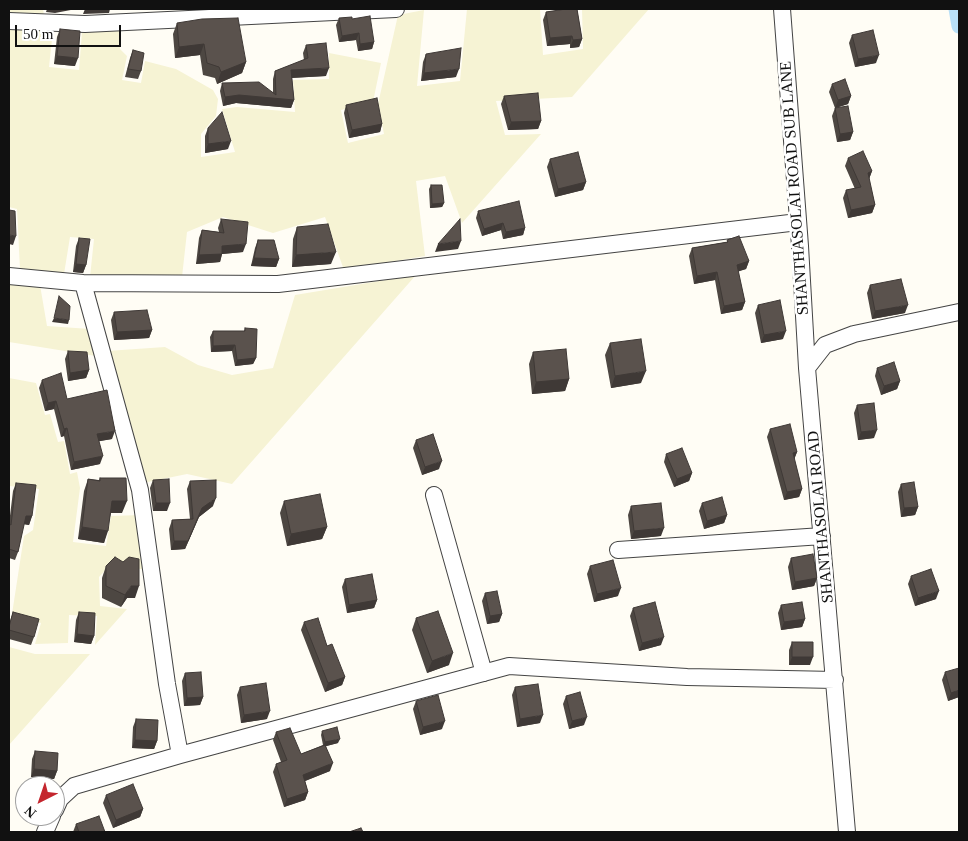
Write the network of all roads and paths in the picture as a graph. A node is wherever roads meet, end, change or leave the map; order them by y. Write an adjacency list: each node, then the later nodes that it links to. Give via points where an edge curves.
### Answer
1 (396, 9): 3 (street, via 85,24)
2 (782, 9): 4 (street, SHANTHASOLAI ROAD SUB LANE)
3 (9, 22)
4 (798, 222): 6 (street, via 278,284); 8 (street, SHANTHASOLAI ROAD SUB LANE)
5 (9, 276): 6 (street)
6 (82, 283): 14 (street, via 140,490)
7 (959, 312): 8 (street, via 854,334 825,345)
8 (807, 368): 10 (street, SHANTHASOLAI ROAD)
9 (434, 495): 12 (street)
10 (822, 536): 11 (street); 13 (street, SHANTHASOLAI ROAD)
11 (618, 550)
12 (484, 673): 13 (street, via 508,666 687,677); 14 (street)
13 (835, 680): 16 (street, SHANTHASOLAI ROAD)
14 (180, 755): 15 (street, via 74,786)
15 (65, 794)
16 (847, 832)

